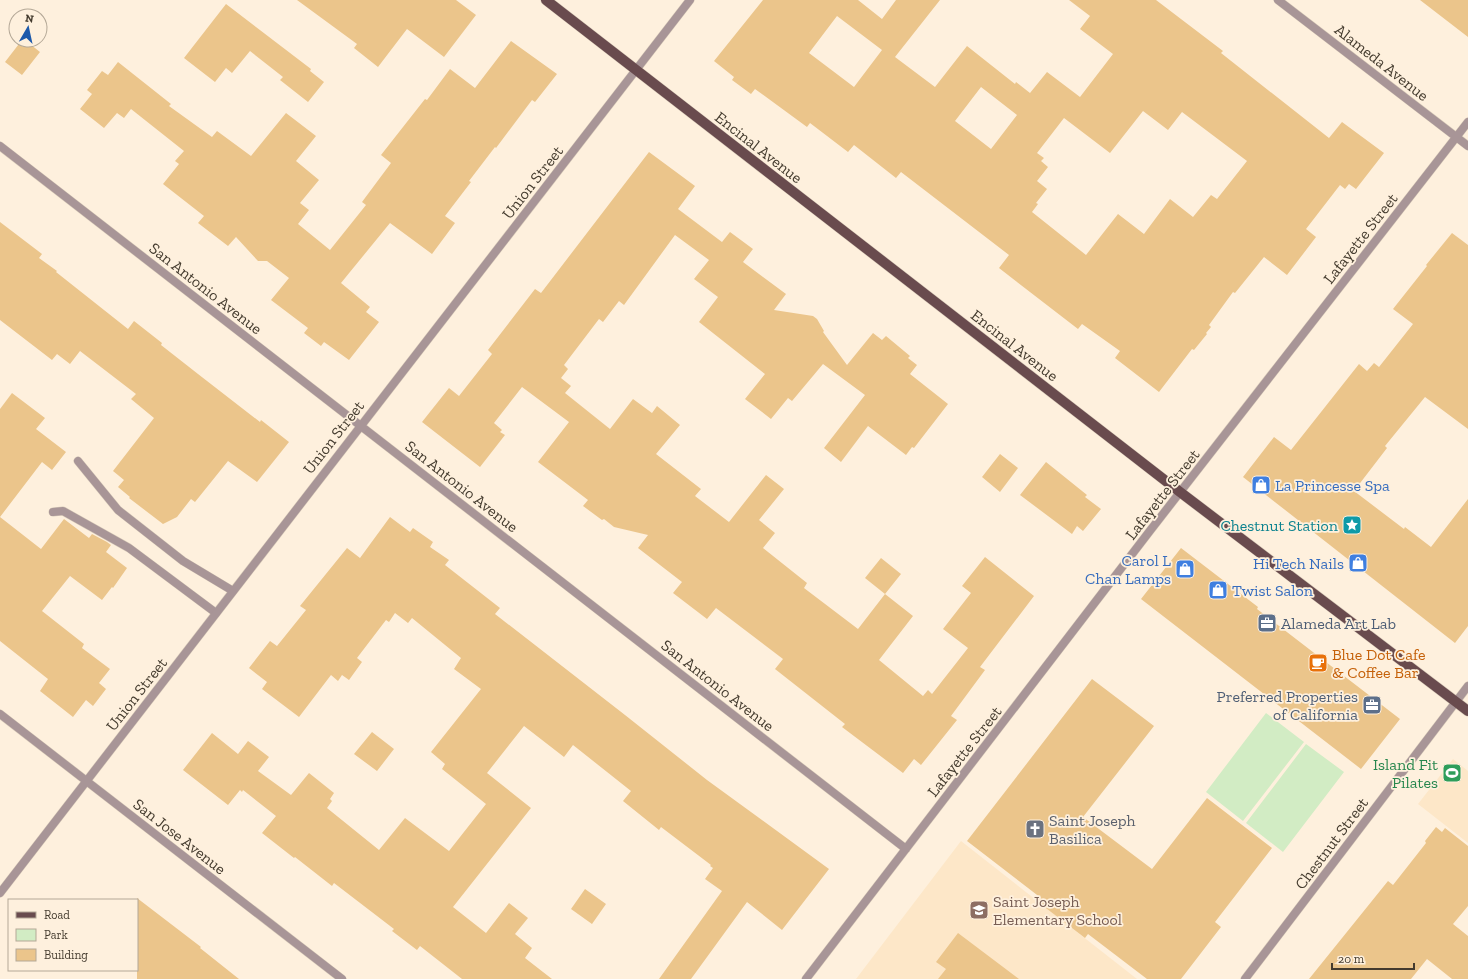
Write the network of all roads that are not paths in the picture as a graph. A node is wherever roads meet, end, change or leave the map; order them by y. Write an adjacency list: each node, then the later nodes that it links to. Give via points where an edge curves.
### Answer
1 (546, 0): 4 (main road, Encinal Avenue)
2 (690, 0): 4 (street, Union Street)
3 (1278, 0): 6 (street, Alameda Avenue)
4 (636, 70): 9 (street, Union Street); 11 (main road, Encinal Avenue)
5 (1468, 122): 6 (street, Lafayette Street)
6 (1456, 137): 8 (street, Alameda Avenue); 11 (street, Lafayette Street)
7 (0, 146): 9 (street, San Antonio Avenue)
8 (1468, 146)
9 (361, 425): 13 (street, Union Street); 20 (street, San Antonio Avenue)
10 (78, 461): 13 (street, via 118,510 182,561)
11 (1180, 492): 16 (main road, Encinal Avenue); 20 (street, Lafayette Street)
12 (53, 512): 14 (street, via 63,511 129,548)
13 (233, 591): 14 (street, Union Street)
14 (216, 613): 19 (street, Union Street)
15 (1468, 686): 16 (street, Chestnut Street)
16 (1456, 702): 17 (main road, Encinal Avenue); 24 (street, Chestnut Street)
17 (1468, 711)
18 (0, 714): 19 (street, San Jose Avenue)
19 (87, 781): 21 (street, Union Street); 22 (street, San Jose Avenue)
20 (906, 849): 23 (street, Lafayette Street)
21 (0, 893)
22 (342, 979)
23 (806, 979)
24 (1245, 979)

